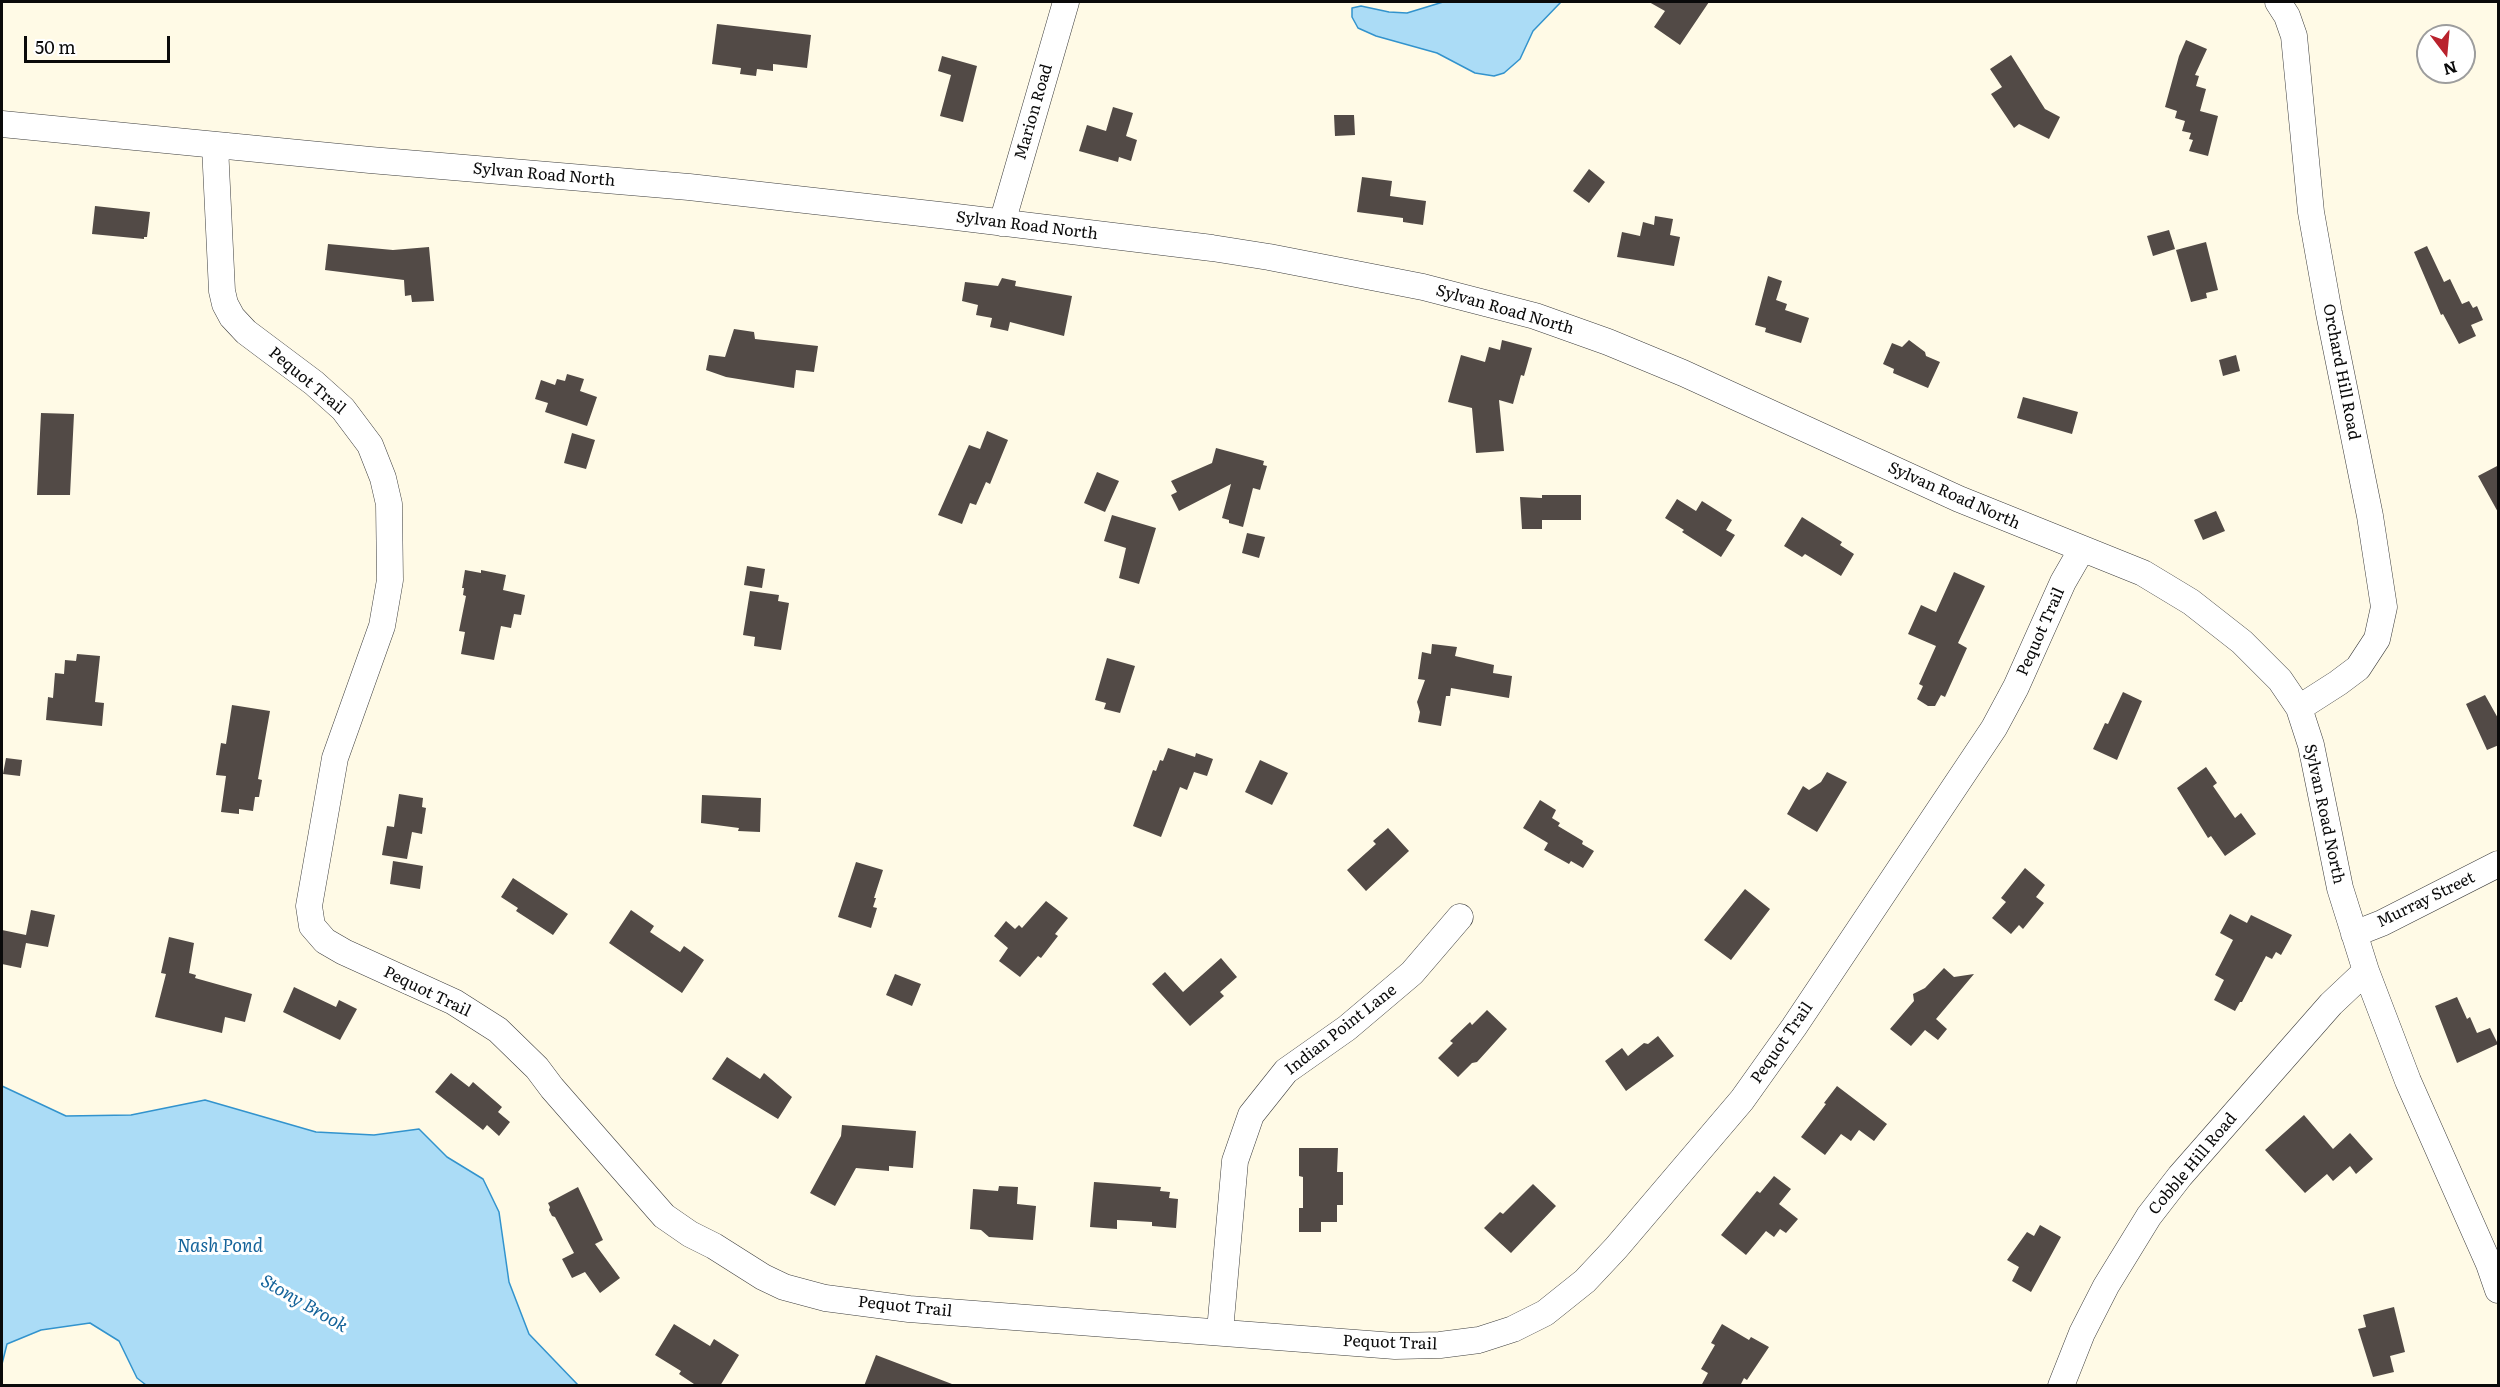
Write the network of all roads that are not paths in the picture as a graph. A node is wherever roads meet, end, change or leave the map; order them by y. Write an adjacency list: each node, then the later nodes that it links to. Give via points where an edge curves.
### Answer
1 (1066, 2): 5 (street, Marion Road)
2 (2278, 2): 7 (street, Orchard Hill Road, via 2294,36 2311,212 2384,607 2377,639 2358,668)
3 (2, 124): 4 (street, Sylvan Road North)
4 (215, 146): 5 (street, Sylvan Road North, via 689,187); 13 (street, Pequot Trail, via 225,304 246,332 344,409 370,445 389,504 391,562 387,600 382,626 335,758 309,906 314,929 344,952 454,1002 498,1030 537,1068 664,1216 784,1287 825,1298 909,1309)
5 (1002, 223): 6 (street, Sylvan Road North, via 1269,257 1423,287 1526,313 1663,364 1959,500)
6 (2082, 549): 7 (street, Sylvan Road North, via 2143,573 2191,602 2271,669); 13 (street, Pequot Trail, via 1994,728 1794,1027 1742,1100 1585,1281 1557,1305 1528,1322 1479,1340 1458,1343 1395,1346)
7 (2299, 708): 10 (street, Sylvan Road North)
8 (2499, 864): 10 (street, Murray Street)
9 (1460, 917): 13 (street, Indian Point Lane, via 1412,973 1347,1028 1286,1071 1251,1115 1235,1161)
10 (2354, 934): 11 (street, Sylvan Road North)
11 (2366, 971): 12 (street, Sylvan Road North, via 2412,1091); 14 (street, Cobble Hill Road, via 2331,1004 2149,1216 2106,1286)
12 (2499, 1290)
13 (1220, 1331)
14 (2061, 1386)

